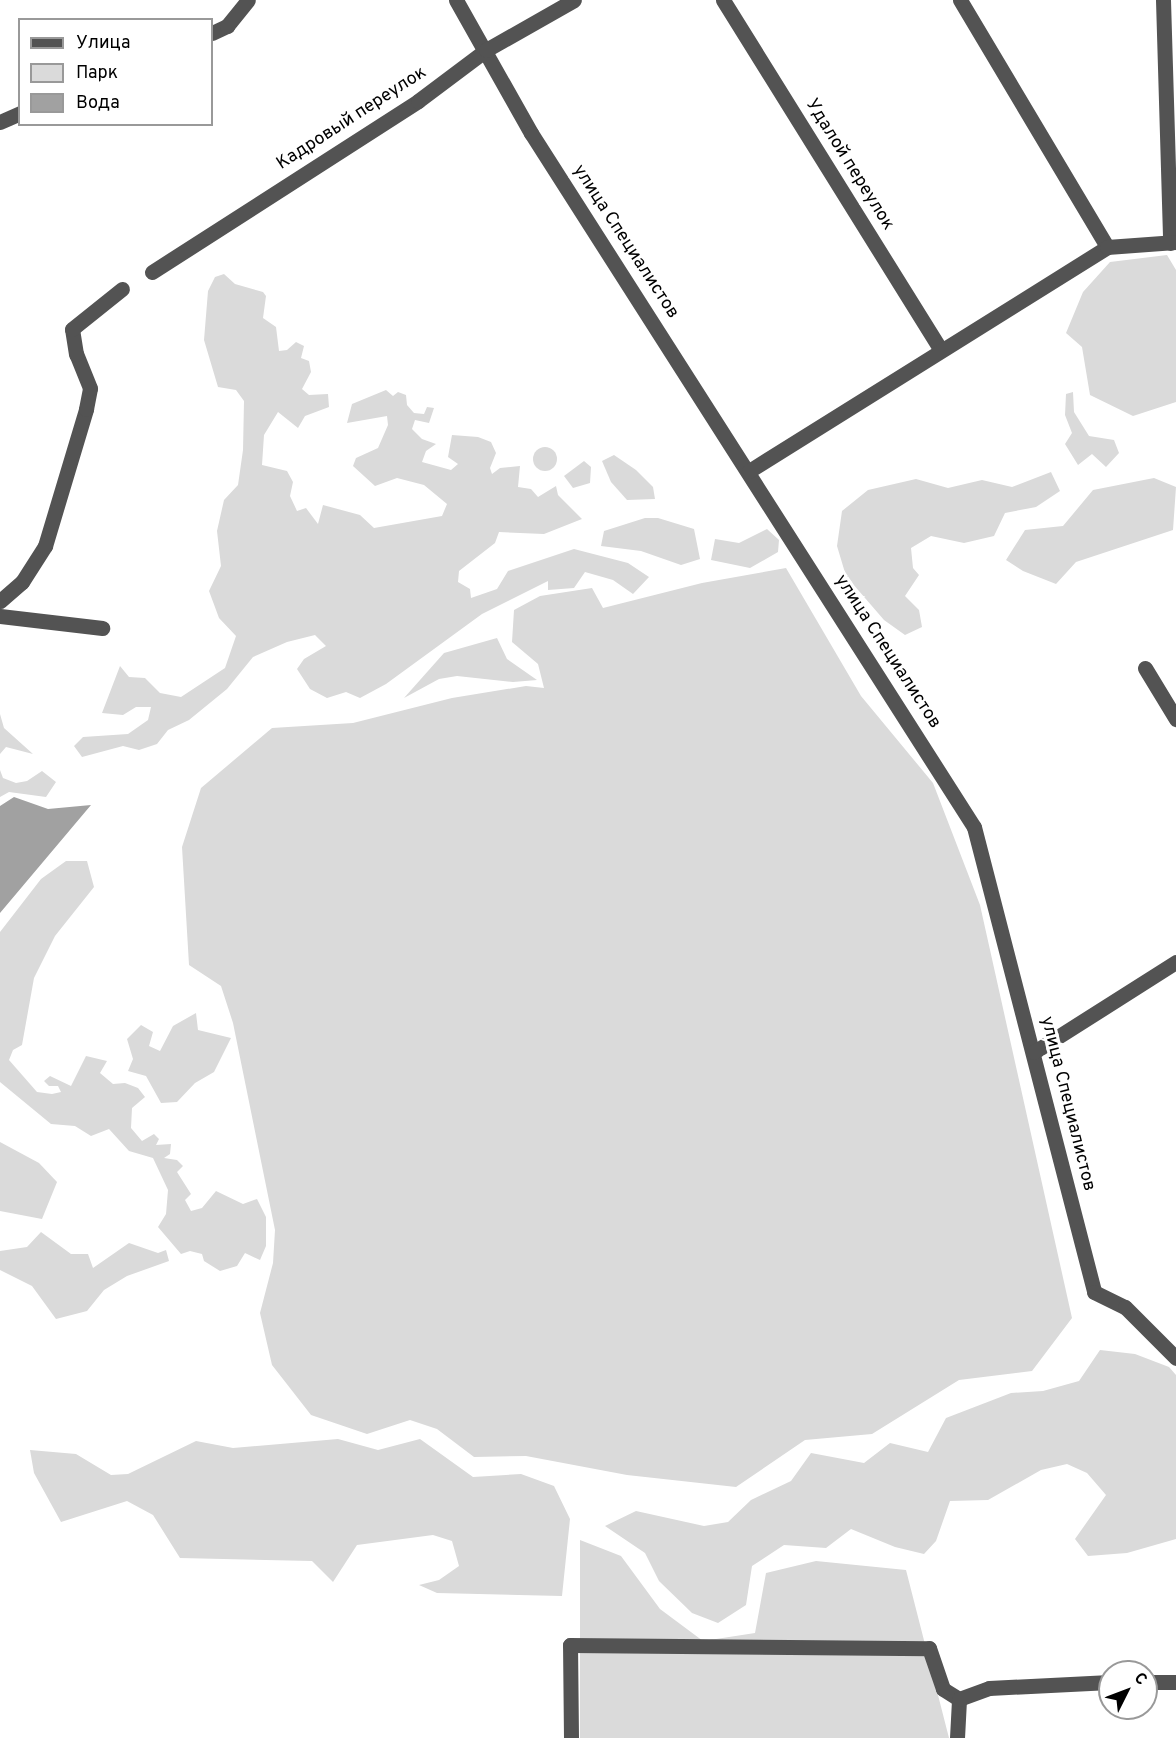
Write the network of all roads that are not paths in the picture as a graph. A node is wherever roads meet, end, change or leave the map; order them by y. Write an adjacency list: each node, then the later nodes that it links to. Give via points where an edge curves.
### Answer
1 (248, 0): 7 (street, via 226,26)
2 (456, 0): 8 (street, улица Специалистов)
3 (574, 0): 8 (street, Кадровый переулок)
4 (723, 0): 15 (street, Удалой переулок)
5 (1163, 0): 11 (street)
6 (967, 2): 12 (street)
7 (213, 32)
8 (486, 50): 13 (street, Кадровый переулок, via 418,101); 16 (street, улица Специалистов, via 531,133)
9 (18, 114): 10 (street)
10 (0, 122)
11 (1173, 242): 12 (street)
12 (1107, 247): 15 (street)
13 (152, 272)
14 (122, 289): 17 (street, via 72,329 76,354 90,388 86,409 45,546 22,582)
15 (942, 350): 16 (street)
16 (749, 471): 23 (street, улица Специалистов, via 974,827)
17 (0, 601)
18 (0, 616): 19 (street)
19 (102, 628)
20 (1145, 668): 21 (street)
21 (1176, 719)
22 (1176, 962): 23 (street)
23 (1034, 1052): 24 (street, улица Специалистов, via 1094,1292 1125,1307)
24 (1176, 1358)
25 (1158, 1682): 26 (street)
26 (1176, 1682)
27 (1098, 1683): 28 (street, via 988,1688)
28 (959, 1699): 29 (street, via 943,1689 929,1648 570,1645); 30 (street)
29 (572, 1738)
30 (957, 1738)

